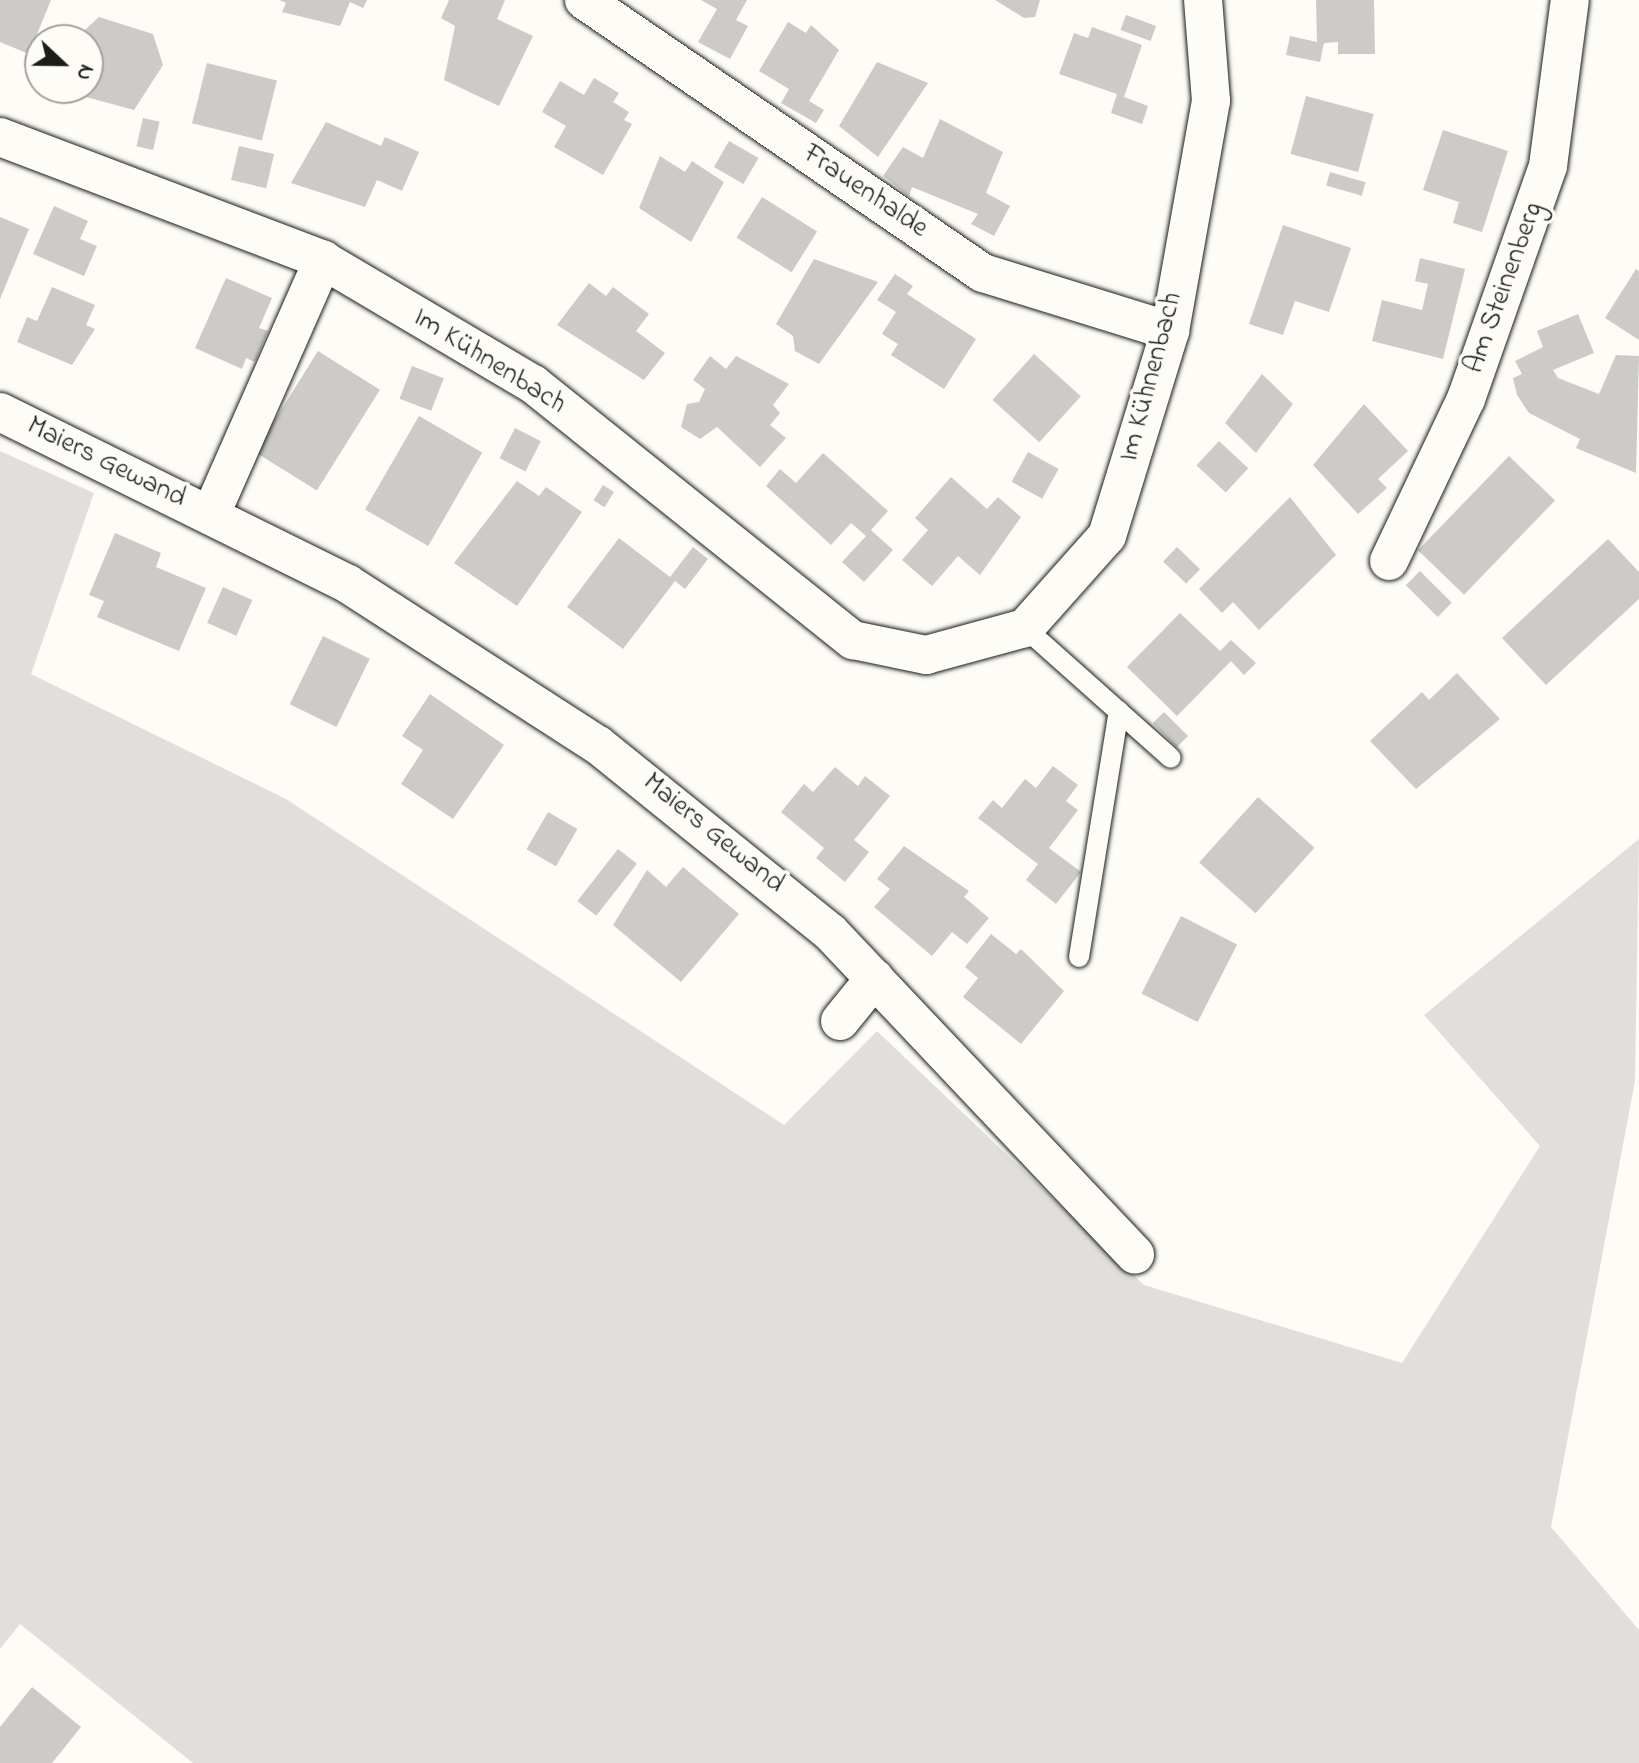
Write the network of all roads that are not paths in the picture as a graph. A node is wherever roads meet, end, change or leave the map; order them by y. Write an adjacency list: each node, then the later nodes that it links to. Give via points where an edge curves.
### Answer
1 (584, 0): 6 (street, Frauenhalde, via 983,273)
2 (1203, 0): 6 (street, Im Kühnenbach, via 1211,101)
3 (1570, 0): 9 (street, Am Steinenberg, via 1548,166 1466,399)
4 (0, 137): 5 (street, Im Kühnenbach)
5 (323, 260): 8 (street, Maiers Gewand); 10 (street, Im Kühnenbach, via 533,384 853,640 926,655)
6 (1170, 331): 10 (street, Im Kühnenbach, via 1107,536)
7 (0, 412): 8 (street, Maiers Gewand)
8 (211, 514): 14 (street, Maiers Gewand, via 488,668 709,828)
9 (1389, 561)
10 (1025, 628): 11 (lane)
11 (1119, 711): 12 (lane); 13 (lane)
12 (1171, 758)
13 (1079, 957)
14 (875, 978): 15 (street); 16 (street, Maiers Gewand)
15 (840, 1021)
16 (1135, 1254)

